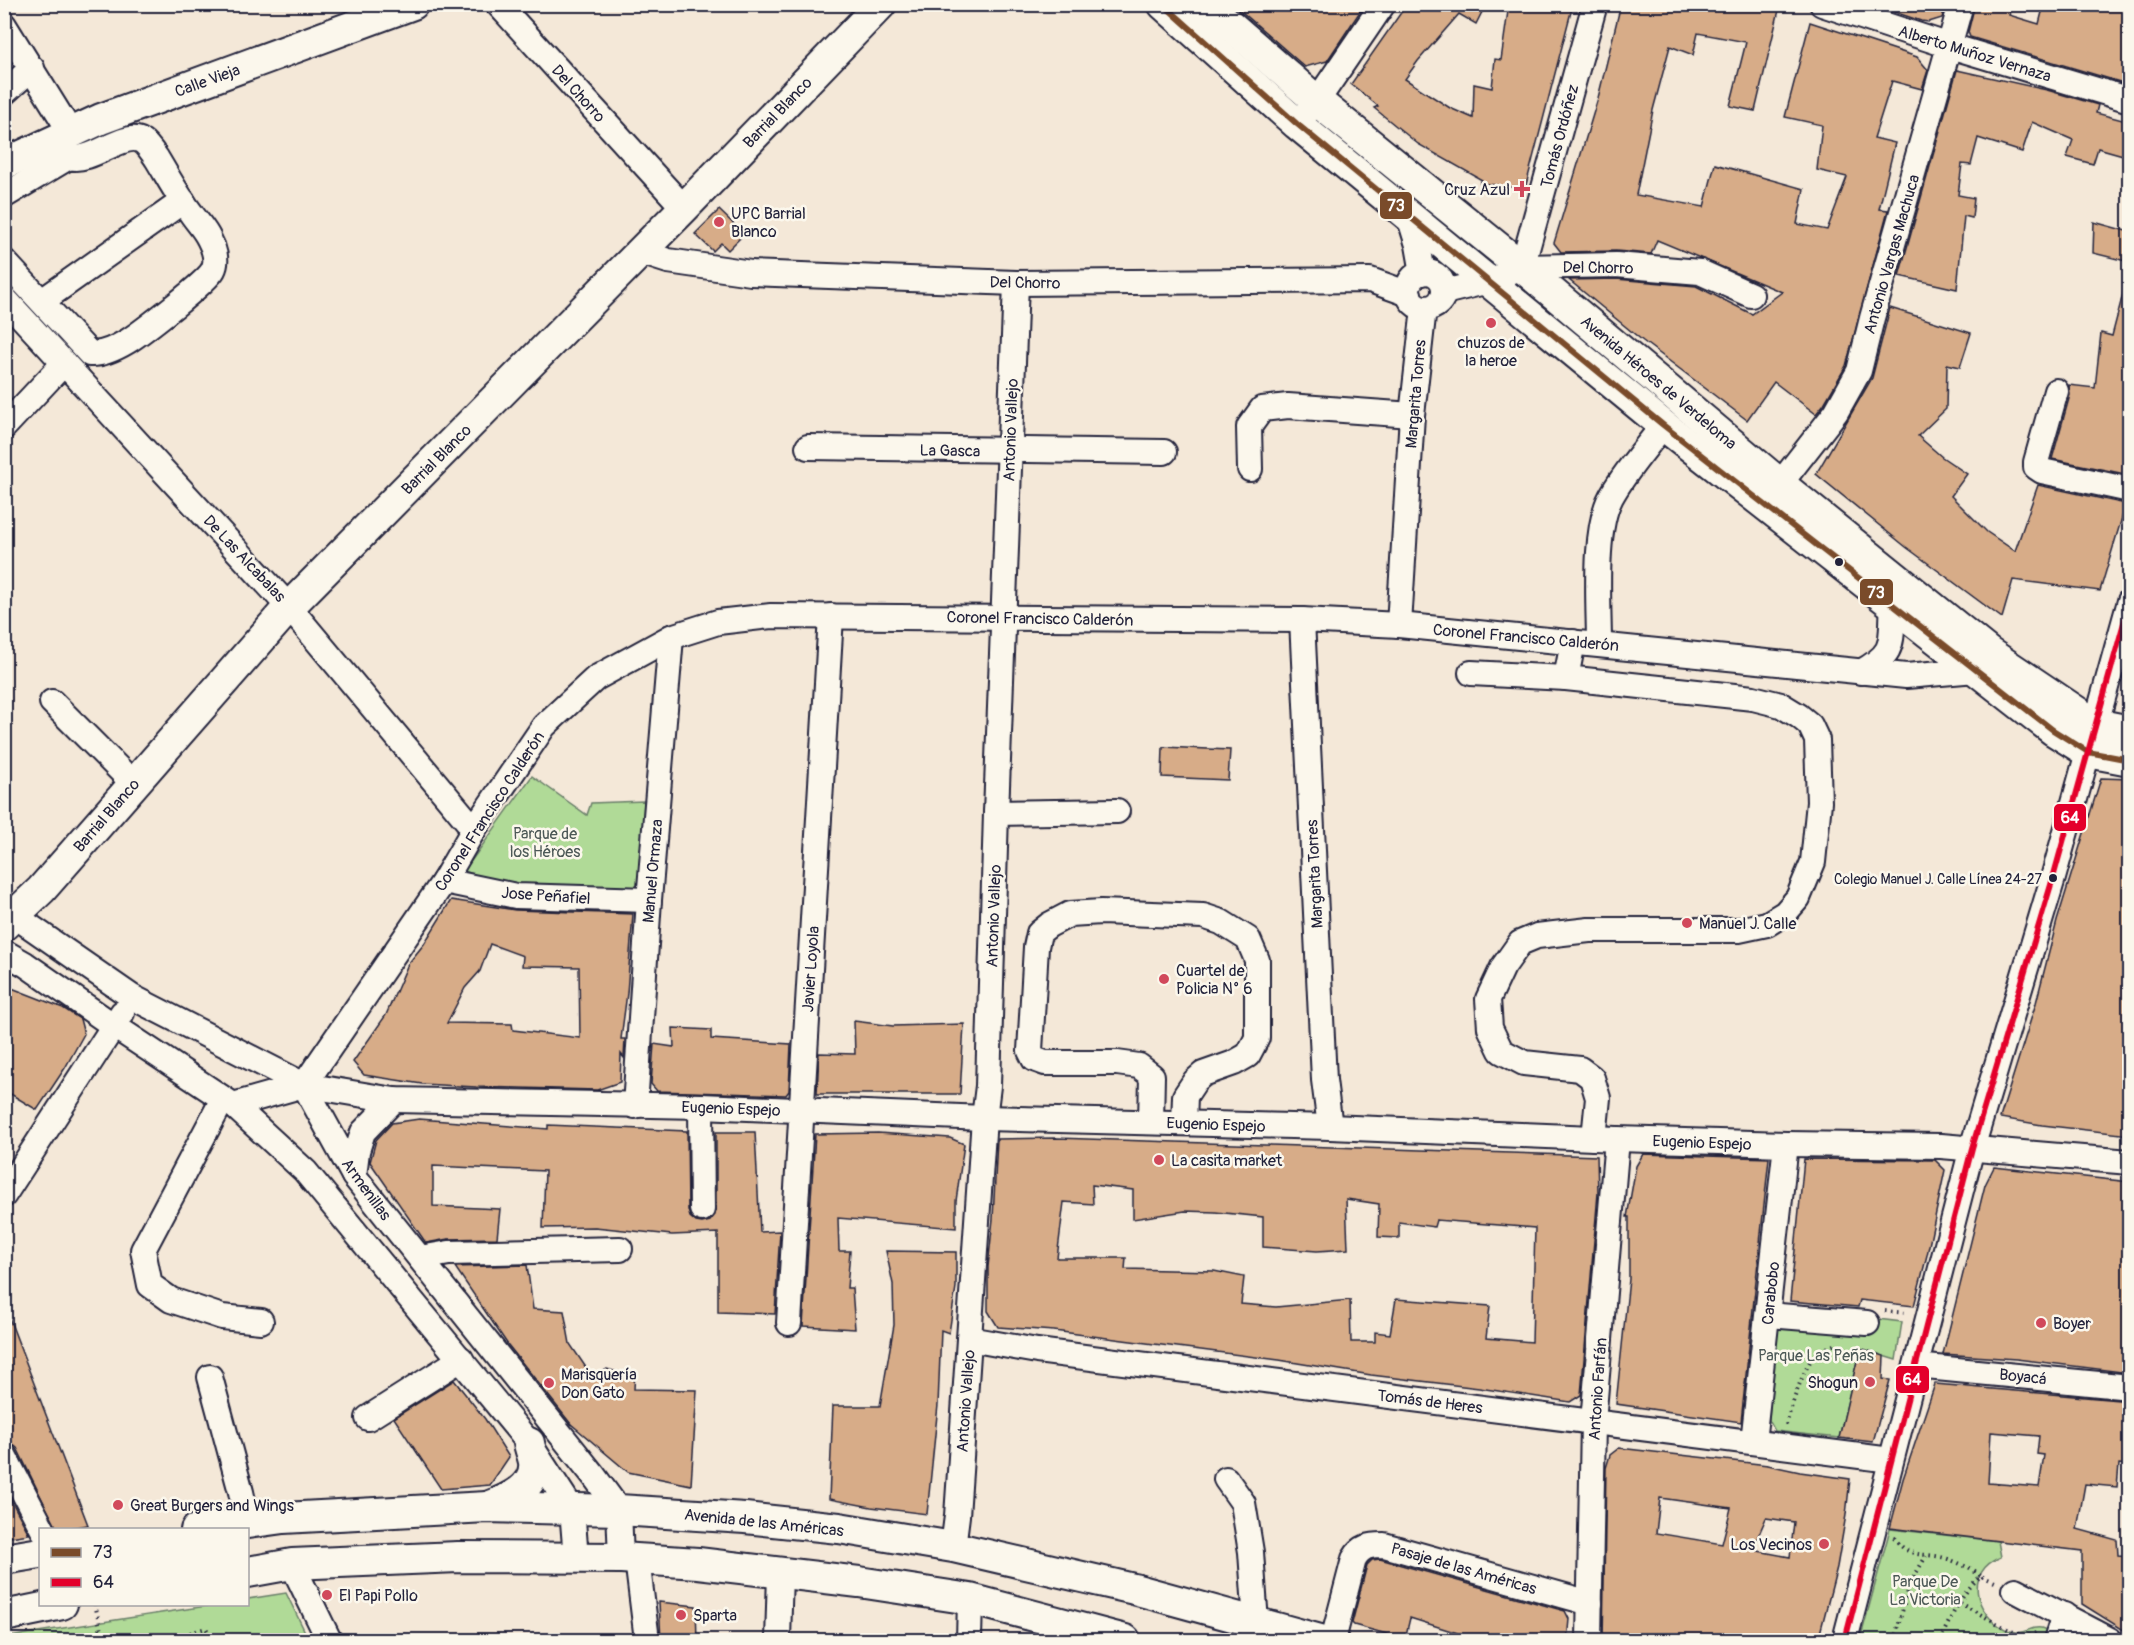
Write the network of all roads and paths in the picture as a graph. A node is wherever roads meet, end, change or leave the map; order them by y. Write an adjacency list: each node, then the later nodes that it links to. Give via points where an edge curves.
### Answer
1 (413, 4): 10 (main road, Calle Vieja)
2 (498, 4): 22 (street, Del Chorro)
3 (881, 4): 22 (main road, Barrial Blanco)
4 (1163, 4): 17 (main road, Avenida Héroes de Verdeloma)
5 (1206, 4): 16 (main road, Avenida Héroes de Verdeloma)
6 (1383, 4): 16 (street)
7 (1595, 4): 26 (street, Tomás Ordóñez)
8 (1822, 4): 12 (street, Alberto Muñoz Vernaza)
9 (1961, 4): 12 (street, Antonio Vargas Machuca)
10 (380, 10): 18 (main road, Calle Vieja, via 101,119)
11 (4, 26): 13 (street)
12 (1950, 46): 15 (street, Alberto Muñoz Vernaza); 44 (street, Antonio Vargas Machuca, via 1859,371 1836,412)
13 (32, 68): 14 (street); 18 (street)
14 (4, 93)
15 (2130, 100)
16 (1317, 101): 17 (street); 26 (main road, Avenida Héroes de Verdeloma)
17 (1297, 124): 23 (main road, Avenida Héroes de Verdeloma)
18 (66, 143): 19 (main road, Calle Vieja); 20 (street); 21 (street, via 76,159 118,142 142,141)
19 (4, 164)
20 (4, 196)
21 (183, 201): 33 (street); 33 (street, via 209,238 215,256 213,270 129,340 98,355 90,354)
22 (684, 208): 24 (main road, Barrial Blanco)
23 (1409, 216): 27 (street); 28 (main road, Avenida Héroes de Verdeloma)
24 (640, 252): 29 (street, Del Chorro, via 668,261 751,273); 48 (main road, Barrial Blanco)
25 (4, 261): 33 (street)
26 (1522, 267): 28 (street, Del Chorro); 31 (street, Del Chorro, via 1616,265 1700,272); 44 (main road, Avenida Héroes de Verdeloma)
27 (1423, 273): 30 (street, via 1438,277); 34 (street, via 1410,283)
28 (1489, 281): 30 (street, Del Chorro); 38 (main road, Avenida Héroes de Verdeloma)
29 (1016, 283): 34 (street, Del Chorro, via 1370,280); 41 (street, Antonio Vallejo)
30 (1444, 292): 34 (street, via 1436,305)
31 (1751, 295)
32 (4, 298): 35 (street, De Las Alcabalas)
33 (42, 301)
34 (1417, 301): 37 (street, Margarita Torres)
35 (64, 363): 39 (street); 48 (street, De Las Alcabalas)
36 (2056, 391): 45 (street, via 2037,467)
37 (1412, 415): 43 (street, via 1288,406 1262,409 1249,427); 52 (street, Margarita Torres)
38 (1663, 425): 47 (main road, Avenida Héroes de Verdeloma); 55 (street, via 1611,496 1603,517)
39 (4, 427)
40 (808, 447): 41 (street, La Gasca)
41 (1008, 452): 42 (street, La Gasca); 50 (street, Antonio Vallejo)
42 (1164, 452)
43 (1250, 469)
44 (1780, 484): 56 (main road, Avenida Héroes de Verdeloma)
45 (2130, 490)
46 (2130, 601): 62 (street)
47 (1893, 604): 56 (main road, Avenida Héroes de Verdeloma); 57 (street, via 1890,647 1880,661)
48 (289, 607): 64 (main road, Barrial Blanco); 67 (street, De Las Alcabalas)
49 (831, 616): 50 (street, Coronel Francisco Calderón); 53 (street, Coronel Francisco Calderón, via 771,616 718,622); 81 (street, Javier Loyola)
50 (1004, 619): 51 (street, Coronel Francisco Calderón); 66 (street, Antonio Vallejo)
51 (1302, 620): 52 (street, Coronel Francisco Calderón); 85 (street, Margarita Torres, via 1324,1080)
52 (1399, 625): 54 (street, Coronel Francisco Calderón)
53 (671, 637): 67 (street, Coronel Francisco Calderón, via 596,678 544,726); 69 (street, Manuel Ormaza)
54 (1573, 642): 55 (street, Coronel Francisco Calderón); 59 (street)
55 (1599, 644): 57 (street, Coronel Francisco Calderón)
56 (1982, 661): 57 (street, Coronel Francisco Calderón, via 1906,676); 62 (main road, Avenida Héroes de Verdeloma, via 2054,730)
57 (1861, 672)
58 (1472, 673): 59 (street, Antonio Farfán)
59 (1566, 678): 86 (street, Antonio Farfán, via 1753,698 1781,705 1799,716 1810,725 1817,740 1819,802 1813,862 1798,898 1785,913 1767,924 1739,930 1589,930 1537,936 1520,943 1503,967 1488,999 1490,1028 1501,1051 1524,1063 1580,1069 1592,1078)
60 (52, 702): 64 (street)
61 (2130, 731): 62 (main road, Avenida Héroes de Verdeloma)
62 (2092, 738): 63 (main road, Avenida Héroes de Verdeloma); 88 (street)
63 (2130, 760)
64 (134, 784): 70 (main road, Barrial Blanco)
65 (1117, 811): 66 (street)
66 (996, 813): 82 (street, Antonio Vallejo)
67 (474, 829): 68 (street, Coronel Francisco Calderón)
68 (444, 881): 69 (street, Jose Peñafiel, via 516,896); 76 (street, Coronel Francisco Calderón)
69 (649, 900): 79 (street, Manuel Ormaza)
70 (10, 921): 72 (street)
71 (4, 952): 73 (street, Armenillas)
72 (132, 997): 73 (street); 76 (street)
73 (114, 1026): 78 (street, Armenillas); 91 (street)
74 (1152, 1076): 75 (street); 75 (street, via 1139,1066 1045,1063 1034,1059 1030,1051 1036,947 1039,933 1049,925 1070,914 1101,912 1203,916 1248,939 1257,960 1257,1038 1248,1054); 83 (street)
75 (1195, 1081): 84 (street, via 1185,1096)
76 (304, 1085): 77 (street, Eugenio Espejo); 78 (street); 90 (street, Armenillas)
77 (394, 1100): 79 (street, Eugenio Espejo); 90 (street, via 363,1132)
78 (228, 1102): 97 (street, via 143,1250 150,1285 171,1300 222,1317); 101 (street, Armenillas, via 305,1171)
79 (635, 1106): 80 (street, Eugenio Espejo)
80 (701, 1106): 81 (street, Eugenio Espejo); 92 (street)
81 (801, 1110): 82 (street, Eugenio Espejo); 98 (street, Javier Loyola)
82 (984, 1118): 83 (street, Eugenio Espejo); 100 (street, Antonio Vallejo)
83 (1151, 1122): 84 (street, Eugenio Espejo)
84 (1184, 1123): 85 (street, Eugenio Espejo)
85 (1330, 1127): 86 (street, Eugenio Espejo)
86 (1605, 1139): 87 (street, Eugenio Espejo); 106 (street, Antonio Farfán)
87 (1786, 1144): 88 (street, Eugenio Espejo); 95 (street, Carabobo)
88 (1972, 1148): 89 (street, Eugenio Espejo); 96 (street)
89 (2130, 1162)
90 (354, 1176): 94 (street, Armenillas)
91 (4, 1195)
92 (702, 1209)
93 (620, 1249): 94 (street, via 449,1253)
94 (420, 1258): 114 (street, Armenillas)
95 (1768, 1315): 99 (street); 107 (street, Carabobo)
96 (1929, 1316): 99 (path, via 1876,1310); 102 (street)
97 (261, 1321)
98 (789, 1323)
99 (1867, 1323): 107 (path, via 1862,1331 1815,1355 1784,1430 1776,1438)
100 (969, 1338): 106 (street, Tomás de Heres, via 1036,1351); 119 (street, Antonio Vallejo)
101 (461, 1359): 105 (street); 108 (street, Armenillas)
102 (1916, 1366): 104 (street, Boyacá); 110 (street)
103 (210, 1377): 115 (street)
104 (2130, 1387)
105 (368, 1418)
106 (1593, 1422): 107 (street, Tomás de Heres); 131 (street, Antonio Farfán)
107 (1753, 1442): 110 (street, Tomás de Heres)
108 (529, 1443): 112 (main road, via 535,1464 529,1482 514,1497); 113 (street, Armenillas)
109 (4, 1455): 117 (street)
110 (1891, 1460): 116 (street)
111 (1226, 1479): 137 (street, via 1243,1503)
112 (487, 1507): 113 (main road, Avenida de las Américas); 115 (main road, Avenida de las Américas)
113 (573, 1509): 114 (main road, Avenida de las Américas); 122 (street)
114 (619, 1510): 119 (main road, Avenida de las Américas, via 769,1520); 124 (street)
115 (248, 1523): 118 (main road, Avenida de las Américas)
116 (1875, 1524): 121 (path, via 1890,1528 1904,1550); 151 (street)
117 (42, 1528)
118 (211, 1528)
119 (953, 1547): 137 (main road, Avenida de las Américas, via 1134,1589)
120 (39, 1553): 123 (main road)
121 (1927, 1555): 128 (path, via 1949,1559); 152 (path, via 1910,1584)
122 (576, 1558): 124 (main road); 125 (main road, via 458,1557)
123 (4, 1559)
124 (629, 1559): 127 (main road); 144 (street)
125 (292, 1564): 126 (main road); 143 (street)
126 (249, 1572)
127 (780, 1573): 130 (main road); 145 (street)
128 (1982, 1576): 129 (path); 132 (path)
129 (2015, 1590): 135 (street)
130 (970, 1599): 146 (street); 147 (main road)
131 (1590, 1603): 149 (street, Pasaje de las Américas, via 1384,1545 1372,1545 1358,1551 1354,1559); 150 (street, Antonio Farfán)
132 (1959, 1603): 139 (path); 153 (path)
133 (57, 1606): 136 (main road)
134 (95, 1606): 140 (path)
135 (2064, 1615): 138 (street); 154 (street)
136 (4, 1616)
137 (1256, 1623): 148 (main road, Avenida de las Américas)
138 (2050, 1637): 139 (path, via 2034,1633)
139 (2023, 1639)
140 (103, 1641)
141 (168, 1641): 142 (path, via 206,1628)
142 (213, 1641)
143 (329, 1641)
144 (647, 1641)
145 (778, 1641)
146 (969, 1641)
147 (1125, 1641)
148 (1320, 1641)
149 (1333, 1641)
150 (1589, 1641)
151 (1845, 1641)
152 (1894, 1641)
153 (1940, 1641)
154 (2110, 1641)

